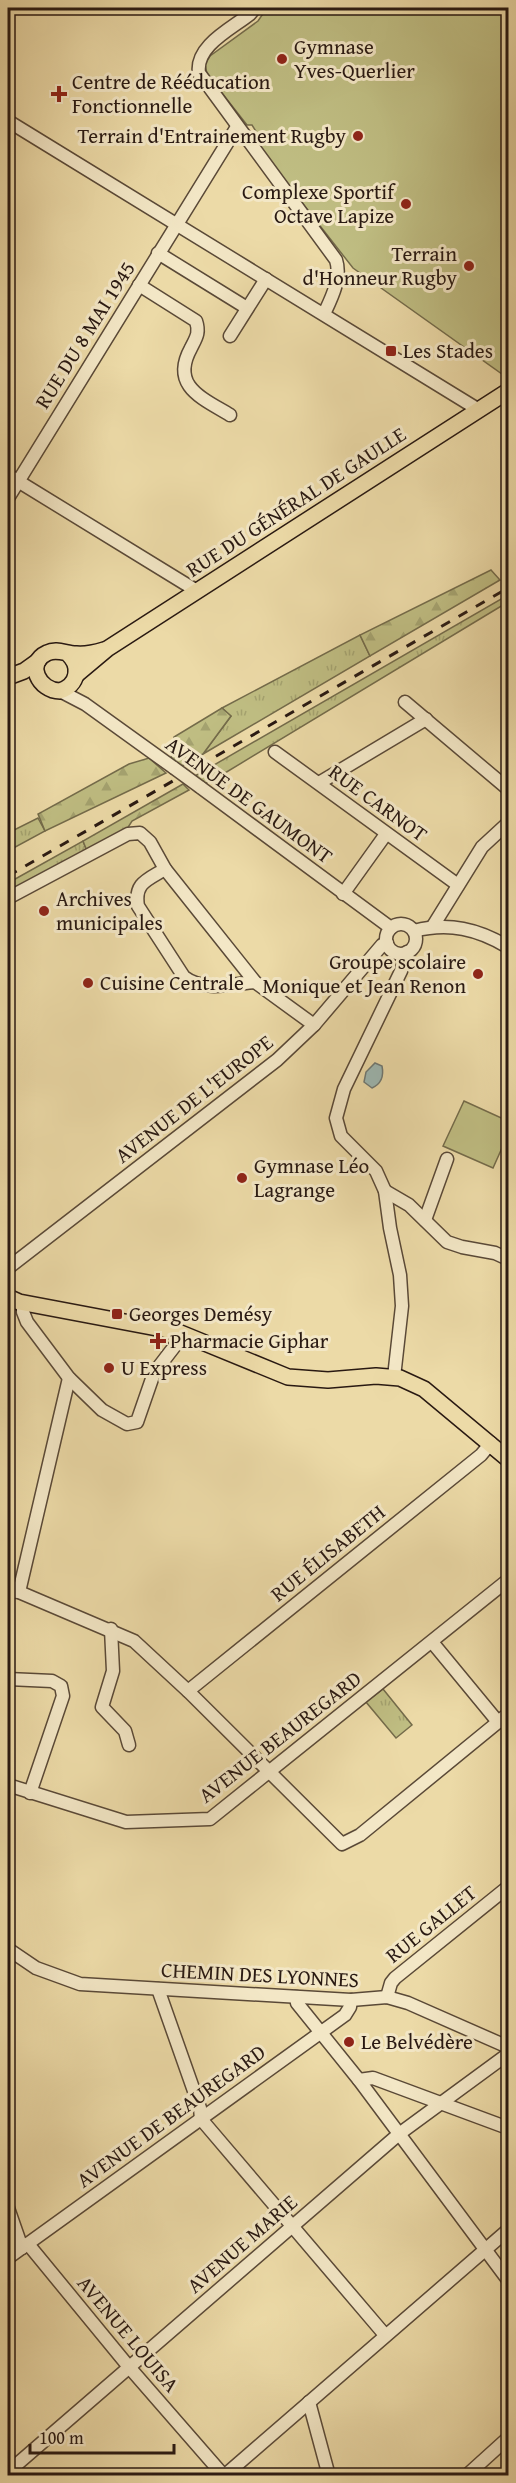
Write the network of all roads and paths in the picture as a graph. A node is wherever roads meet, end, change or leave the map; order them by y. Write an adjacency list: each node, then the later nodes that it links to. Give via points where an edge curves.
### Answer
1 (255, 8): 3 (street, via 204,51 199,60 202,79)
2 (8, 121): 4 (street)
3 (237, 127): 4 (street, RUE DU 8 MAI 1945); 9 (street, via 336,260 335,287)
4 (176, 224): 5 (street, RUE DU 8 MAI 1945); 6 (street)
5 (158, 253): 7 (street, RUE DU 8 MAI 1945); 8 (street)
6 (266, 279): 8 (street); 9 (street)
7 (139, 285): 13 (street, via 196,321 198,336 184,364 187,383 202,398); 14 (street, RUE DU 8 MAI 1945)
8 (247, 308): 10 (street)
9 (324, 314): 12 (street)
10 (230, 336)
11 (508, 391): 12 (main road, RUE DU GÉNÉRAL DE GAULLE)
12 (479, 410): 16 (main road, RUE DU GÉNÉRAL DE GAULLE)
13 (230, 415)
14 (13, 478): 15 (street, RUE DU 8 MAI 1945); 16 (street)
15 (8, 498)
16 (197, 591): 17 (main road, RUE DU GÉNÉRAL DE GAULLE)
17 (107, 649): 18 (main road, RUE DU GÉNÉRAL DE GAULLE, via 89,654); 21 (main road, RUE DU GÉNÉRAL DE GAULLE)
18 (67, 653): 19 (main road, via 54,650); 21 (main road, via 75,663)
19 (39, 661): 20 (main road); 22 (main road, via 36,672)
20 (8, 678): 22 (main road)
21 (76, 678): 23 (main road); 25 (street)
22 (40, 682): 23 (main road)
23 (60, 691): 25 (street, AVENUE DE GAUMONT)
24 (405, 702): 26 (street)
25 (85, 704): 34 (street, AVENUE DE GAUMONT, bridge)
26 (426, 719): 28 (street); 29 (street)
27 (275, 752): 28 (street, RUE CARNOT)
28 (319, 783): 31 (street, RUE CARNOT)
29 (508, 789)
30 (508, 824): 33 (street, via 482,847)
31 (386, 834): 33 (street, RUE CARNOT); 34 (street)
32 (165, 869): 35 (street, via 141,833 122,836); 42 (street); 42 (street, via 142,883 136,893 138,906 184,977 205,986)
33 (458, 885): 36 (street)
34 (344, 894): 37 (street, AVENUE DE GAUMONT)
35 (8, 898)
36 (433, 926): 38 (street); 40 (street, via 468,929 489,935)
37 (391, 928): 38 (street, via 403,924); 39 (street)
38 (414, 931): 41 (street, via 415,943)
39 (387, 943): 41 (street, via 397,953); 43 (street, AVENUE DE L'EUROPE)
40 (508, 947)
41 (407, 952): 45 (street, via 336,1112 341,1136 376,1171)
42 (255, 982): 43 (street)
43 (314, 1025): 48 (street, AVENUE DE L'EUROPE, via 277,1060)
44 (447, 1159): 46 (street)
45 (385, 1191): 46 (street); 51 (street, via 402,1306)
46 (425, 1220): 47 (street, via 451,1244)
47 (508, 1259)
48 (8, 1268)
49 (14, 1302): 50 (main road); 52 (street)
50 (184, 1334): 51 (main road, via 288,1377); 52 (street, via 154,1373 137,1422 127,1424 102,1410)
51 (394, 1377): 53 (main road, via 424,1389)
52 (69, 1378): 56 (street)
53 (491, 1443): 54 (main road); 60 (street, RUE ÉLISABETH)
54 (508, 1459)
55 (508, 1580): 58 (street, AVENUE BEAUREGARD)
56 (13, 1592): 57 (street)
57 (111, 1629): 60 (street, via 134,1641); 63 (street, via 113,1671 102,1707 125,1731)
58 (432, 1642): 62 (street); 64 (street, AVENUE BEAUREGARD)
59 (8, 1679): 66 (street, via 52,1681 61,1686 63,1696)
60 (188, 1691): 64 (street)
61 (508, 1714): 62 (street)
62 (498, 1722): 64 (street, via 360,1835 342,1844)
63 (129, 1745)
64 (269, 1773): 66 (street, AVENUE BEAUREGARD, via 210,1819 126,1822)
65 (8, 1785): 66 (street, AVENUE BEAUREGARD)
66 (30, 1792)
67 (508, 1887): 71 (street, RUE GALLET, via 395,1978)
68 (8, 1949): 69 (street, CHEMIN DES LYONNES, via 36,1968 76,1983)
69 (158, 1989): 70 (street, CHEMIN DES LYONNES); 78 (street)
70 (299, 1997): 72 (street, CHEMIN DES LYONNES); 73 (street, via 297,2003)
71 (387, 1997): 72 (street, CHEMIN DES LYONNES); 74 (street, CHEMIN DES LYONNES, via 419,2007)
72 (351, 2000): 73 (street, AVENUE DE BEAUREGARD, via 347,2013)
73 (320, 2032): 76 (street); 78 (street, AVENUE DE BEAUREGARD)
74 (508, 2048)
75 (508, 2054): 77 (street, AVENUE MARIE)
76 (359, 2080): 77 (street, via 373,2078); 80 (street)
77 (442, 2102): 79 (street); 80 (street, AVENUE MARIE)
78 (201, 2119): 82 (street); 84 (street, AVENUE DE BEAUREGARD)
79 (508, 2128)
80 (399, 2134): 82 (street, AVENUE MARIE); 85 (street)
81 (8, 2208): 84 (street)
82 (293, 2225): 88 (street); 89 (street, AVENUE MARIE)
83 (508, 2230): 85 (street)
84 (25, 2246): 86 (street, AVENUE DE BEAUREGARD); 89 (street, AVENUE LOUISA)
85 (485, 2250): 87 (street); 88 (street)
86 (8, 2258)
87 (508, 2280)
88 (385, 2335): 90 (street)
89 (129, 2367): 92 (street, AVENUE MARIE); 93 (street, AVENUE LOUISA)
90 (309, 2402): 93 (street); 94 (street)
91 (508, 2438): 95 (street)
92 (8, 2472)
93 (224, 2475)
94 (329, 2475)
95 (466, 2475)

